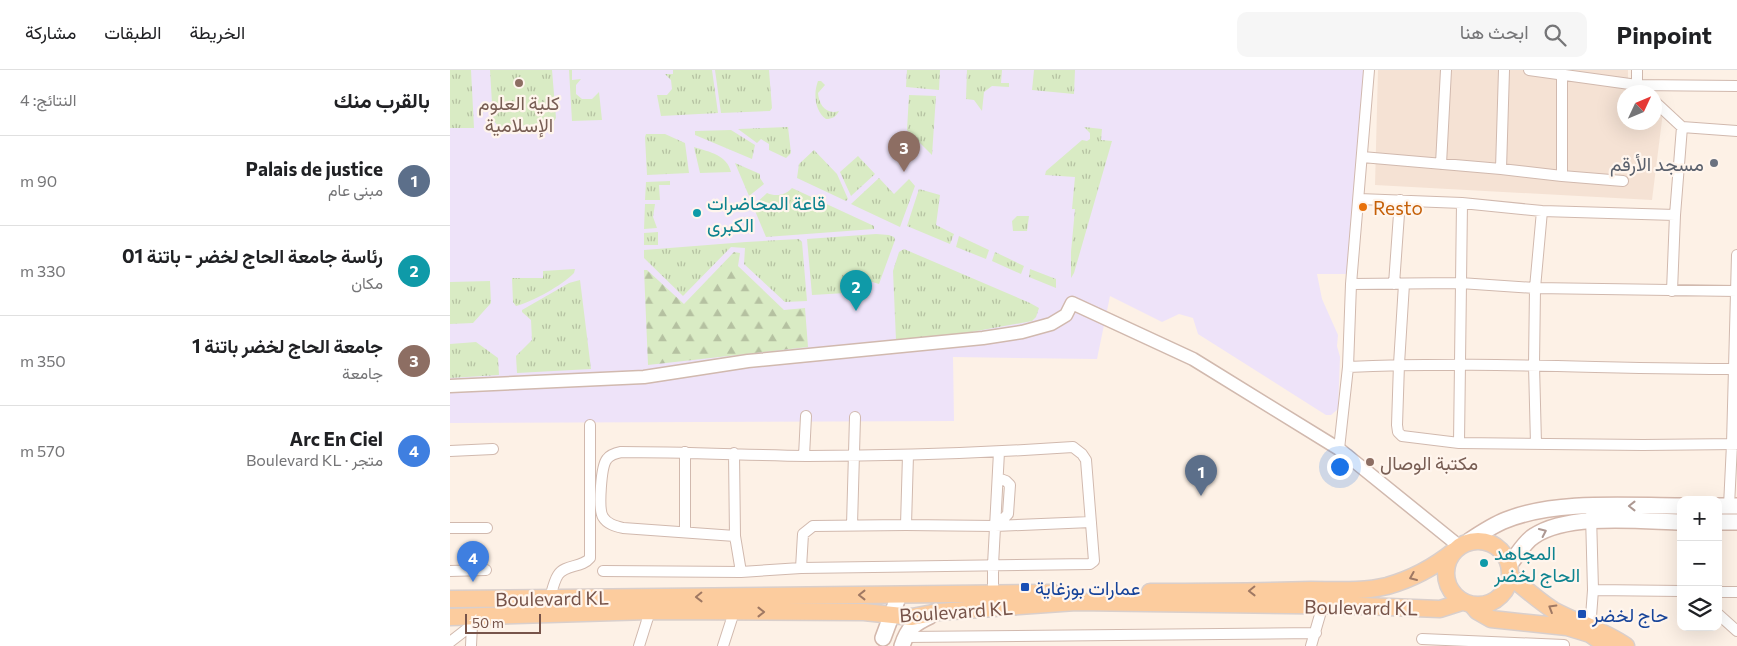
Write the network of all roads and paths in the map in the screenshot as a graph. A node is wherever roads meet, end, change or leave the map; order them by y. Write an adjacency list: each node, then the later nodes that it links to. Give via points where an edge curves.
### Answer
1 (1369, 70): 12 (street)
2 (1446, 70): 13 (street)
3 (1504, 70): 14 (street)
4 (1529, 70): 6 (street)
5 (1637, 70): 7 (street)
6 (1562, 74): 7 (street); 15 (street)
7 (1637, 84): 8 (street)
8 (1737, 86)
9 (1662, 108): 10 (street)
10 (1682, 127): 11 (street); 21 (street)
11 (1737, 131)
12 (1362, 157): 13 (street); 17 (street)
13 (1441, 164): 14 (street)
14 (1501, 168): 15 (street)
15 (1562, 176): 16 (street)
16 (1623, 181)
17 (1359, 199): 18 (street); 24 (street)
18 (1400, 200): 19 (street); 25 (street)
19 (1462, 203): 20 (street); 23 (street)
20 (1542, 211): 21 (street); 26 (street)
21 (1675, 215): 27 (street)
22 (1737, 255): 28 (street)
23 (1460, 283): 25 (street); 26 (street); 30 (street)
24 (1351, 284): 25 (street); 32 (street)
25 (1399, 284): 29 (street)
26 (1535, 288): 27 (street); 31 (street)
27 (1672, 291): 28 (street)
28 (1736, 291): 33 (street)
29 (1399, 364): 30 (street); 32 (street); 38 (street, via 1398,432 1408,438)
30 (1460, 365): 31 (street); 38 (street)
31 (1534, 365): 33 (street); 39 (street)
32 (1348, 367): 41 (street)
33 (1735, 369): 40 (street)
34 (450, 386): 41 (street, via 644,378 748,361 983,338 1051,324 1066,315 1072,303 1193,359)
35 (806, 416): 48 (street)
36 (855, 417): 49 (street)
37 (590, 425): 80 (street, via 590,558 583,564 563,570)
38 (1458, 442): 39 (street)
39 (1536, 444): 40 (street)
40 (1735, 444): 51 (street)
41 (1339, 449): 64 (street)
42 (493, 450): 43 (street)
43 (450, 451)
44 (685, 452): 46 (street); 62 (street); 62 (street, via 621,452 606,459 602,471 601,512 605,520 623,528)
45 (999, 452): 47 (street); 53 (street, via 998,478 1010,485 1008,514); 54 (street, via 1072,447 1078,450 1086,460)
46 (734, 453): 48 (street); 63 (street)
47 (908, 455): 49 (street); 58 (street)
48 (804, 456): 49 (street)
49 (853, 456): 59 (street)
50 (1677, 506): 52 (main road, one-way to 52)
51 (1728, 506)
52 (1591, 514): 55 (main road); 64 (main road, via 1559,508 1523,514 1493,526); 69 (main road, one-way to 52, via 1532,537); 73 (street)
53 (996, 522): 54 (street); 58 (street); 65 (street)
54 (1091, 522): 65 (street, via 1092,564)
55 (1677, 522)
56 (1722, 522): 57 (main road)
57 (1737, 522)
58 (906, 525): 59 (street)
59 (852, 526): 66 (street, via 813,526 807,530 803,534)
60 (450, 528): 61 (street)
61 (487, 528)
62 (686, 532): 63 (street)
63 (734, 536): 71 (street)
64 (1461, 546): 69 (main road, via 1481,541 1490,543 1506,556); 72 (main road, Boulevard KL, one-way to 72, via 1426,571 1407,580 1384,586); 82 (main road, via 1448,559 1446,578 1454,596)
65 (992, 565): 66 (street); 78 (street)
66 (801, 568): 71 (street)
67 (486, 570): 68 (street)
68 (450, 571)
69 (1510, 571): 82 (main road, via 1508,587 1497,599 1483,606); 91 (main road, one-way to 69, via 1538,600)
70 (603, 572): 71 (street)
71 (741, 572)
72 (1326, 590): 78 (main road, Boulevard KL, one-way to 78); 83 (street)
73 (1593, 590): 74 (street); 91 (street)
74 (1677, 592)
75 (1722, 592): 76 (street)
76 (1737, 592)
77 (919, 594): 78 (main road, Boulevard KL); 79 (main road, Boulevard KL); 93 (main road)
78 (993, 594)
79 (899, 595): 80 (main road, Boulevard KL, one-way to 80); 86 (main road)
80 (550, 598): 81 (main road, Boulevard KL)
81 (450, 599)
82 (1467, 604): 83 (main road, Boulevard KL, via 1440,609); 90 (main road, via 1491,619)
83 (1323, 606): 93 (main road, Boulevard KL, via 1076,602 938,612); 94 (street)
84 (650, 611): 85 (main road, Boulevard KL); 89 (main road, Boulevard KL); 101 (street)
85 (734, 612): 86 (main road, Boulevard KL, one-way to 86, via 864,612); 102 (street)
86 (885, 615): 93 (main road, Boulevard KL); 97 (main road)
87 (450, 617): 89 (main road, Boulevard KL)
88 (1722, 617): 92 (street)
89 (474, 621): 96 (street); 100 (street)
90 (1567, 627): 91 (main road); 99 (street)
91 (1590, 630): 104 (main road); 105 (main road, via 1611,636)
92 (1737, 630)
93 (907, 632): 94 (street)
94 (1316, 633): 103 (street)
95 (1422, 639): 98 (street)
96 (450, 642)
97 (882, 642)
98 (1482, 643): 99 (street)
99 (1563, 645)
100 (471, 646)
101 (639, 646)
102 (724, 646)
103 (1311, 646)
104 (1607, 646)
105 (1626, 646)

